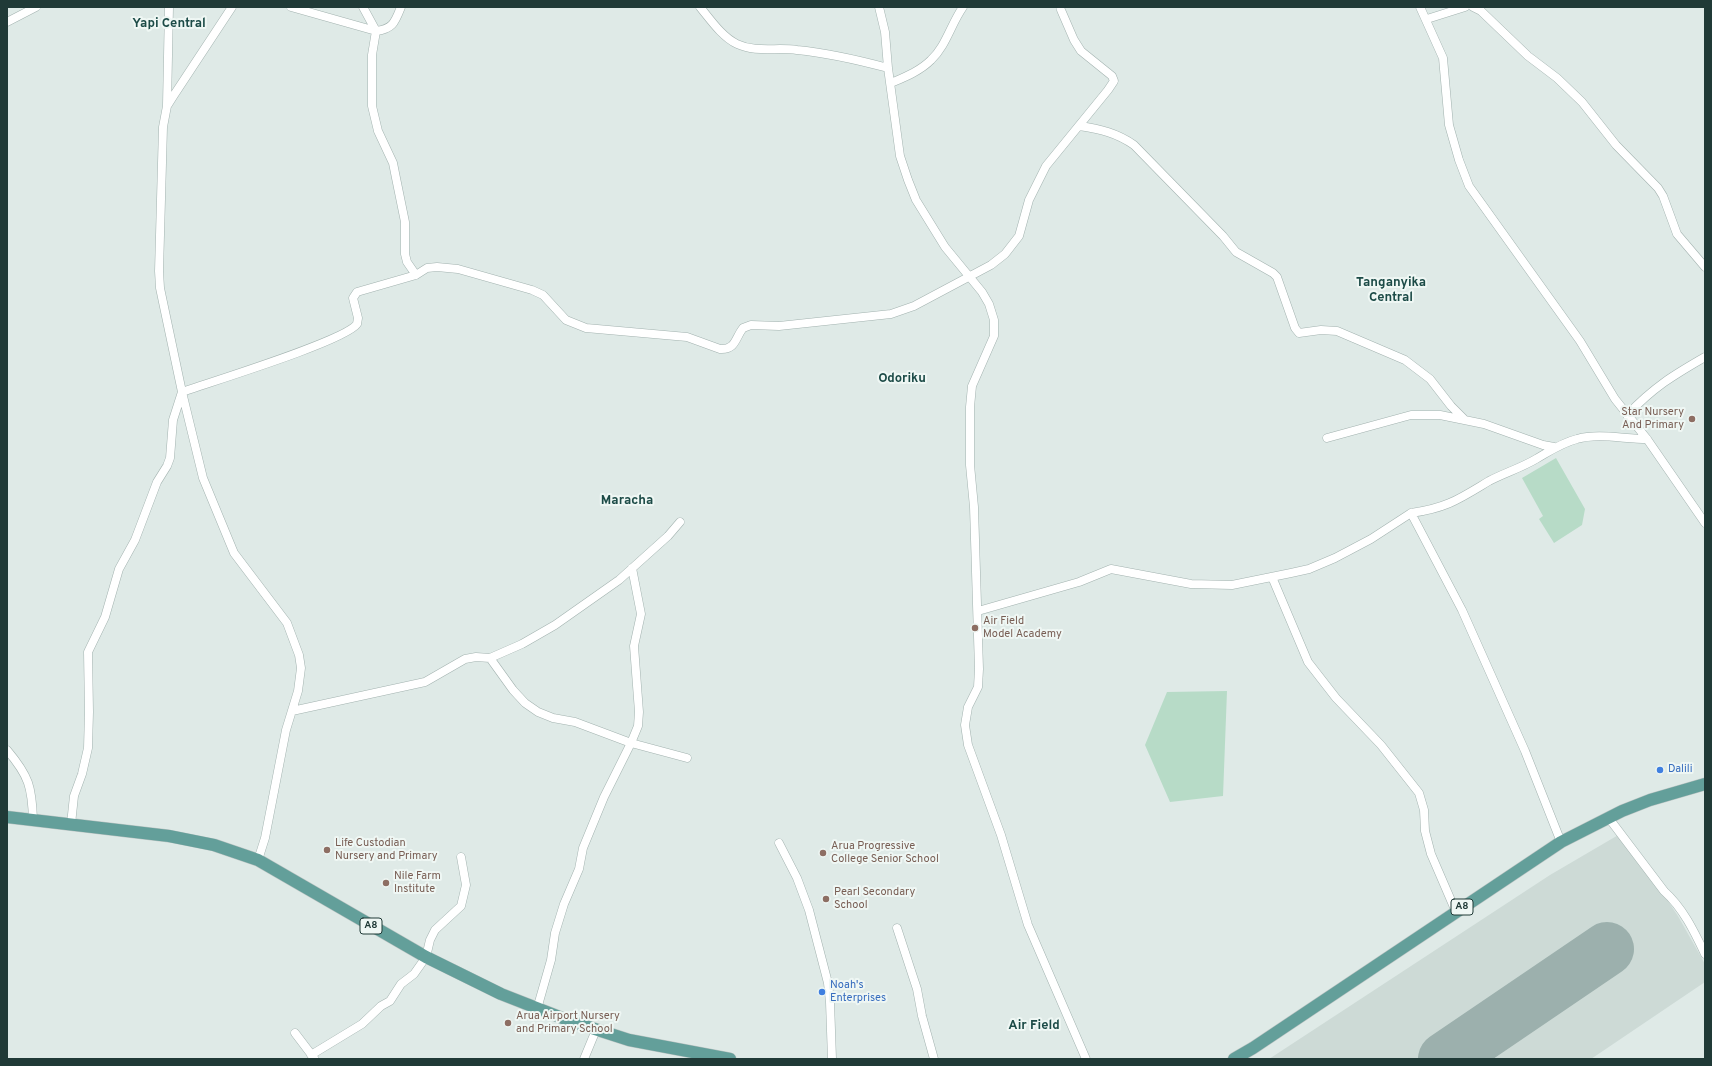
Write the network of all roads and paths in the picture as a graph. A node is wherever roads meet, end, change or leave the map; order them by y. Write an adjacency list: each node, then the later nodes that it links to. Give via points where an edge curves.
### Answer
1 (36, 7): 15 (street)
2 (169, 7): 19 (street)
3 (232, 7): 19 (street)
4 (292, 7): 16 (street)
5 (363, 7): 16 (street)
6 (400, 7): 16 (street, via 392,26 386,30)
7 (700, 7): 17 (street, via 735,43 749,49 782,48 834,54)
8 (878, 7): 17 (street, via 885,32)
9 (963, 7): 18 (street, via 931,60 916,72)
10 (1420, 7): 14 (street)
11 (1465, 7): 14 (street)
12 (1473, 7): 21 (street, via 1481,11 1582,102 1616,145 1658,188 1676,234)
13 (1061, 10): 20 (street, via 1081,51 1114,78 1108,90)
14 (1426, 19): 26 (street, via 1443,58 1449,126 1464,175 1478,200 1580,341)
15 (7, 22)
16 (376, 31): 22 (street, via 371,68 372,106 378,131 393,163 405,222 405,254)
17 (888, 68): 18 (street)
18 (891, 83): 23 (street, via 900,156 908,180 931,226)
19 (167, 106): 25 (street, via 163,127 159,271 160,288)
20 (1079, 126): 23 (street, via 1039,178 1014,244 991,265); 27 (street, via 1110,132 1134,145 1236,252 1273,273 1279,282 1295,328 1300,333 1337,331 1405,360 1430,379)
21 (1705, 267)
22 (416, 275): 23 (street, via 431,267 458,269 537,292 551,302 566,320 586,328 687,337 725,350 734,346 740,332 747,326 779,326 891,314 914,306); 25 (street, via 354,295 357,324 348,331 287,356)
23 (968, 277): 36 (street, via 982,292 994,320 994,336 972,386 970,407 970,465)
24 (1705, 357): 26 (street, via 1665,380)
25 (182, 392): 38 (street, via 203,478 234,553 279,611 296,645 301,668); 46 (street, via 173,420 170,458 119,569 105,617 88,652 88,748 74,796)
26 (1627, 415): 29 (street)
27 (1464, 419): 28 (street, via 1440,415 1411,415); 30 (street)
28 (1327, 438)
29 (1647, 440): 30 (street, via 1578,438); 33 (street)
30 (1554, 447): 31 (street, via 1537,459 1490,481 1458,501 1443,507)
31 (1411, 513): 35 (street, via 1335,558 1309,569); 47 (street, via 1462,610 1525,752)
32 (680, 522): 34 (street)
33 (1705, 523)
34 (632, 568): 37 (street, via 555,625 522,644); 39 (street, via 640,614 634,646 639,712 638,726)
35 (1272, 577): 36 (street, via 1232,585 1191,584 1111,569 1078,582); 51 (street, via 1308,662 1336,698 1381,745 1419,793 1430,854)
36 (978, 611): 63 (street, via 978,686 968,706 964,725 968,745 1001,835 1028,925)
37 (490, 658): 38 (street, via 465,659 425,682); 39 (street, via 513,690 538,712 575,722)
38 (292, 711): 50 (street)
39 (631, 743): 41 (street); 55 (street, via 604,797 583,848 579,869 555,933)
40 (7, 750): 45 (street, via 27,778 32,798)
41 (687, 758)
42 (1705, 784): 44 (main road, A8, via 1650,800)
43 (7, 817): 45 (main road, A8)
44 (1608, 817): 47 (main road, A8); 53 (street, via 1684,914)
45 (33, 820): 46 (main road, A8)
46 (71, 824): 50 (main road, A8, via 194,840)
47 (1561, 842): 51 (main road, A8)
48 (779, 843): 61 (street, via 797,878 806,903 828,983)
49 (460, 857): 54 (street, via 466,884 461,906 435,930)
50 (258, 860): 54 (main road, A8)
51 (1456, 912): 64 (main road, A8)
52 (897, 928): 62 (street, via 917,989)
53 (1705, 954)
54 (426, 957): 55 (main road, A8, via 470,981); 58 (street, via 414,974 401,984 390,1001 356,1028)
55 (537, 1009): 56 (main road, A8)
56 (596, 1030): 59 (street); 60 (main road, A8, via 629,1040)
57 (295, 1033): 58 (street)
58 (312, 1057)
59 (584, 1059)
60 (730, 1059)
61 (832, 1059)
62 (934, 1059)
63 (1086, 1059)
64 (1234, 1059)

